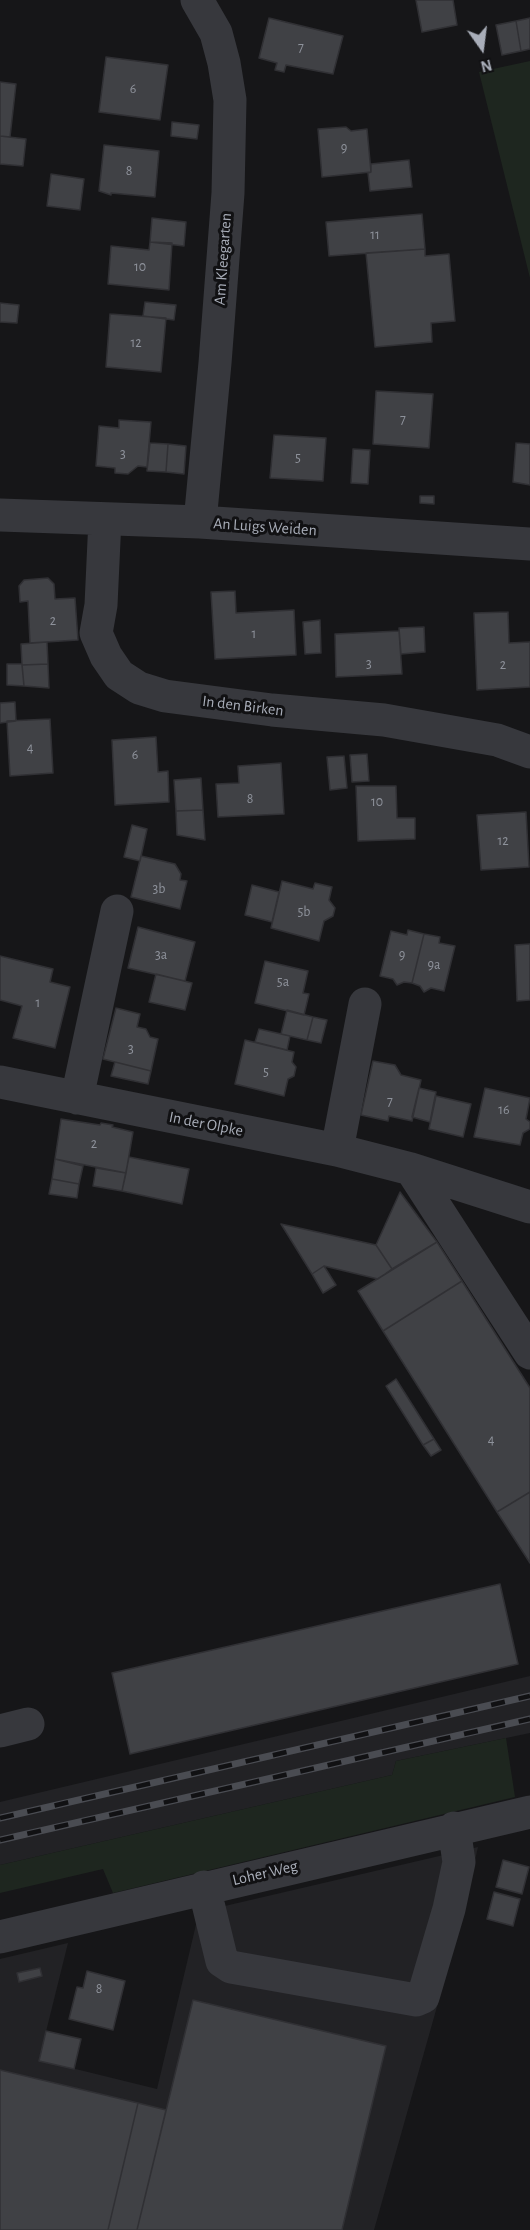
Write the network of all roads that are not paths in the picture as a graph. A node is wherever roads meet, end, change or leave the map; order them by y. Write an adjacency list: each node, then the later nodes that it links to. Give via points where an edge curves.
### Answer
1 (197, 0): 4 (street, Am Kleegarten, via 216,33 230,100 228,193)
2 (0, 515): 3 (street, An Luigs Weiden)
3 (105, 519): 4 (street, An Luigs Weiden); 6 (street, In den Birken, via 96,633 119,675 139,688 165,696 272,710 384,720 497,740)
4 (200, 522): 5 (street, An Luigs Weiden)
5 (530, 544)
6 (530, 752)
7 (117, 910): 10 (street)
8 (365, 1004): 11 (street)
9 (0, 1082): 10 (street, In der Olpke)
10 (78, 1098): 11 (street, In der Olpke)
11 (337, 1149): 12 (street, In der Olpke)
12 (411, 1169): 13 (street, In der Olpke); 14 (street)
13 (530, 1207)
14 (530, 1353)
15 (530, 1812): 16 (street, Loher Weg)
16 (454, 1828): 17 (street, Loher Weg); 17 (street, via 459,1862 449,1909 423,1997 416,2000 231,1967 222,1961)
17 (204, 1887): 18 (street, Loher Weg)
18 (0, 1937)

